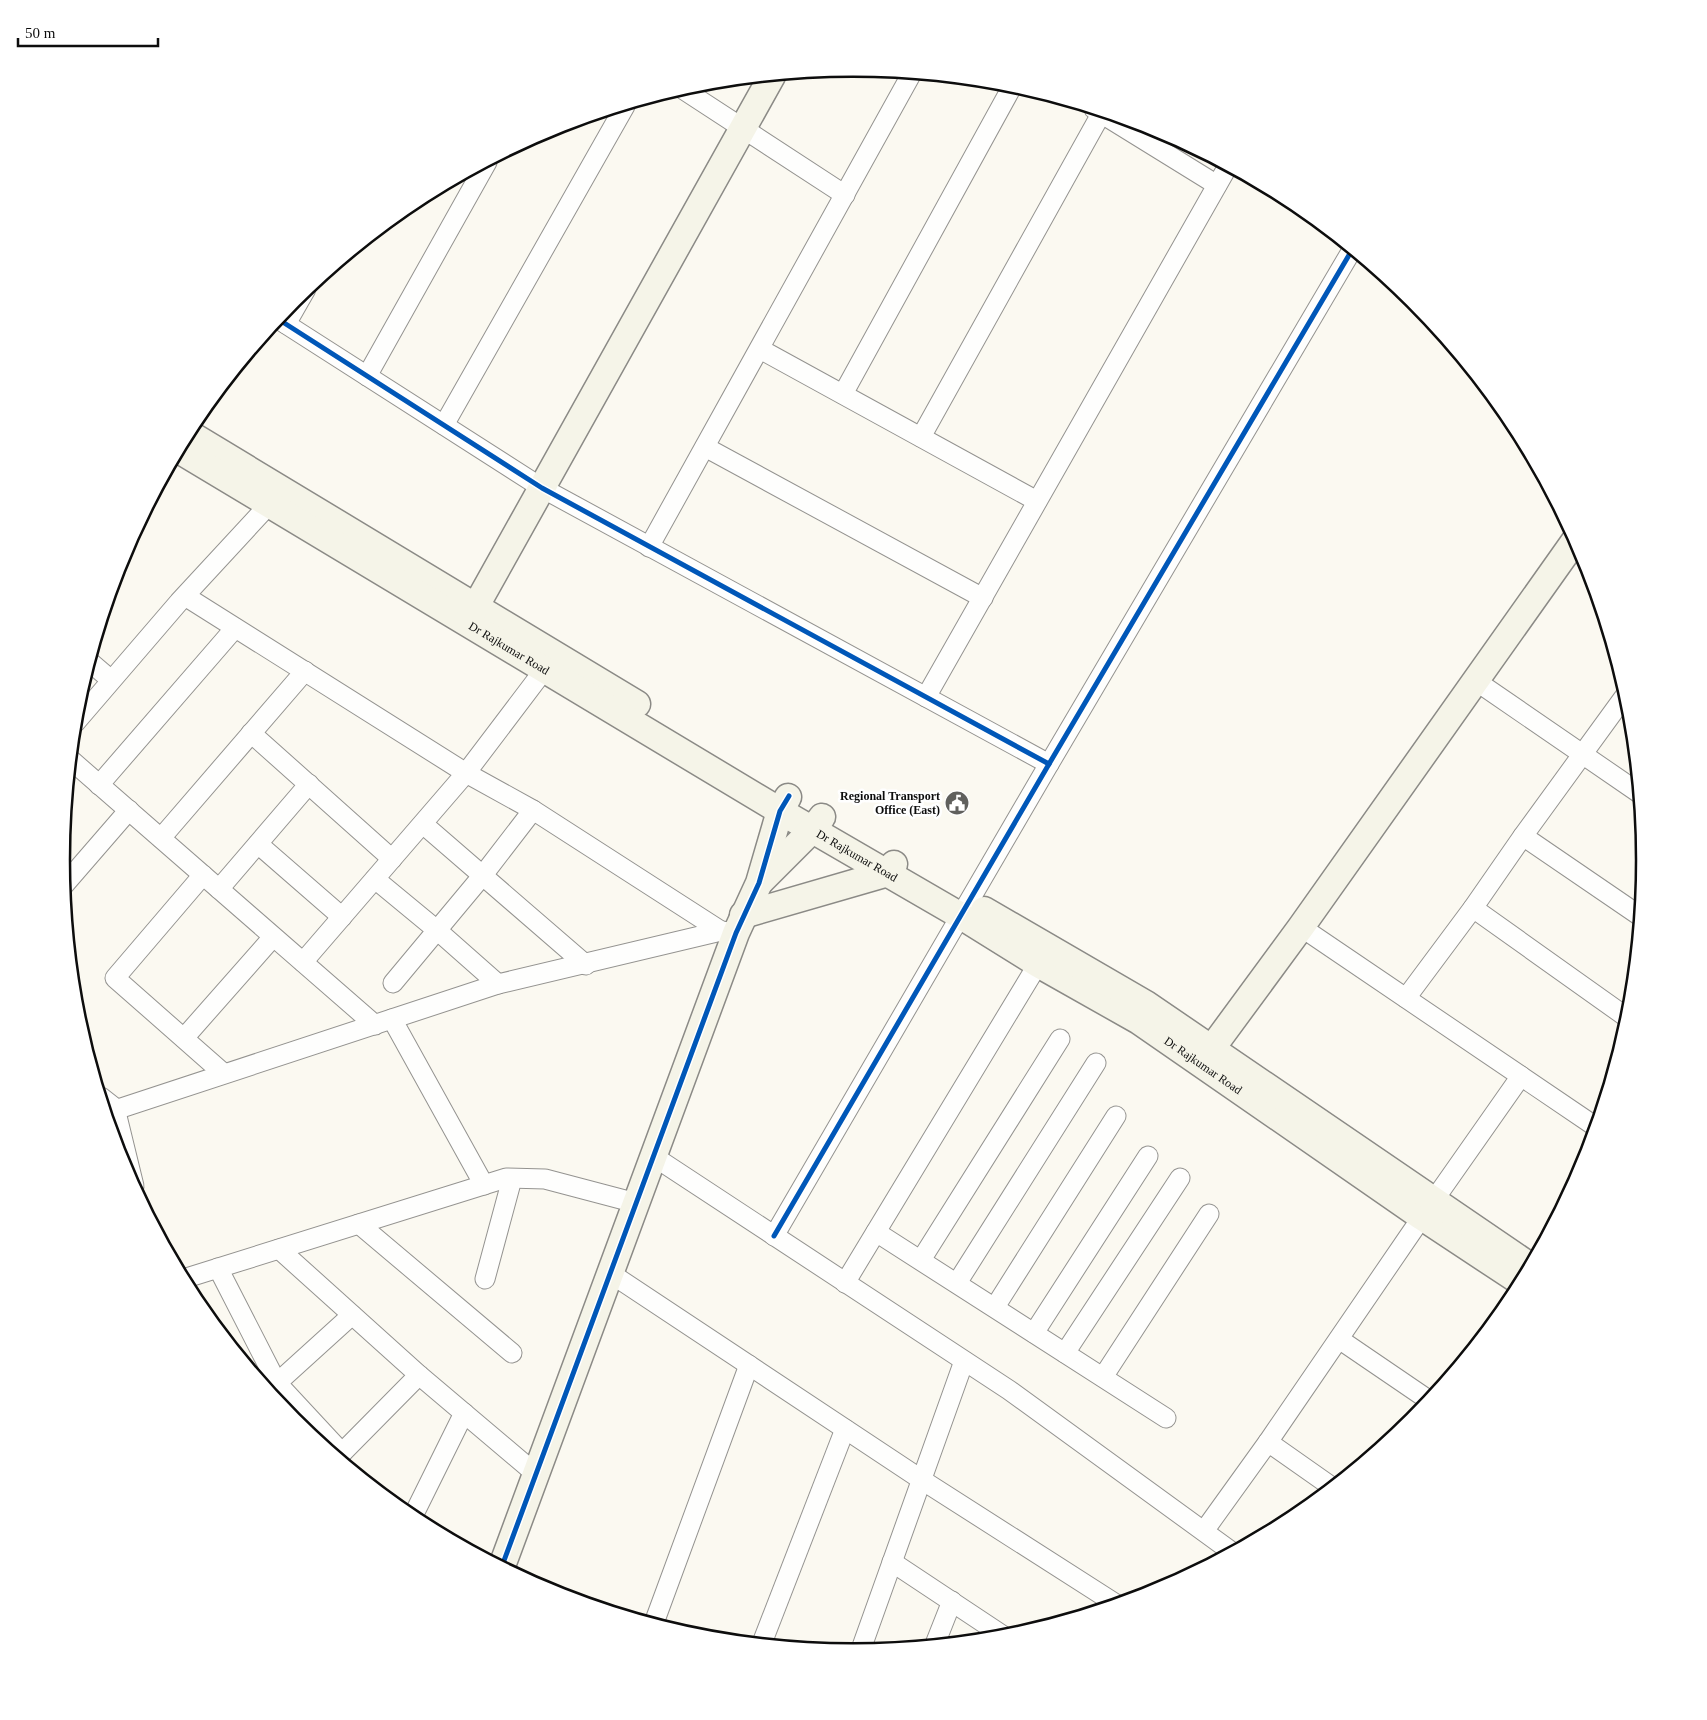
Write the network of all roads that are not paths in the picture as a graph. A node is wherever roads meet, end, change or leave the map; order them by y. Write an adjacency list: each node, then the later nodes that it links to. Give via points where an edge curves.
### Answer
1 (910, 78): 12 (street)
2 (769, 81): 8 (main road)
3 (1008, 93): 17 (street)
4 (691, 94): 8 (street)
5 (622, 112): 18 (street)
6 (1095, 115): 20 (street)
7 (1115, 122): 11 (street)
8 (744, 127): 12 (street); 23 (main road)
9 (482, 170): 16 (street)
10 (1225, 171): 11 (street)
11 (1218, 184): 25 (street)
12 (845, 194): 15 (street)
13 (1350, 254): 42 (street)
14 (284, 322): 16 (street)
15 (760, 349): 17 (street); 21 (street)
16 (366, 376): 18 (street)
17 (843, 394): 20 (street)
18 (444, 425): 23 (street)
19 (194, 438): 24 (main road, Dr Rajkumar Road)
20 (921, 438): 25 (street)
21 (705, 447): 27 (street); 29 (street)
22 (185, 453): 24 (main road, Dr Rajkumar Road)
23 (542, 488): 27 (street); 30 (main road)
24 (276, 498): 28 (street); 30 (main road, Dr Rajkumar Road)
25 (1037, 501): 29 (street)
26 (1571, 546): 36 (main road)
27 (649, 547): 37 (street)
28 (185, 596): 31 (street); 35 (street)
29 (983, 598): 37 (street)
30 (471, 615): 33 (main road, Dr Rajkumar Road); 48 (main road, Dr Rajkumar Road)
31 (236, 628): 34 (street); 46 (street)
32 (95, 666): 35 (street)
33 (544, 670): 44 (street); 48 (main road, Dr Rajkumar Road)
34 (305, 672): 40 (street); 44 (street)
35 (111, 680): 39 (street)
36 (1476, 681): 41 (street); 69 (main road)
37 (926, 697): 42 (street)
38 (1621, 702): 41 (street)
39 (84, 712)
40 (252, 733): 45 (street); 54 (street)
41 (1583, 754): 47 (street); 53 (street)
42 (1049, 764): 65 (street)
43 (76, 765): 46 (street)
44 (466, 774): 50 (street); 52 (street)
45 (309, 784): 55 (street); 56 (street)
46 (100, 785): 49 (street)
47 (1633, 788)
48 (784, 803): 51 (main road, Dr Rajkumar Road); 62 (main road)
49 (128, 810): 54 (street); 60 (street)
50 (533, 810): 59 (street); 68 (street)
51 (817, 823): 57 (main road, Dr Rajkumar Road); 62 (main road)
52 (423, 824): 56 (street); 59 (street)
53 (1523, 836): 64 (street); 66 (street)
54 (160, 838): 58 (street)
55 (258, 844): 63 (street); 67 (street)
56 (392, 859): 61 (street)
57 (892, 867): 65 (main road, Dr Rajkumar Road); 68 (main road)
58 (203, 875): 63 (street); 80 (street, via 116,978)
59 (484, 875): 70 (street); 73 (street)
60 (71, 877)
61 (375, 879): 67 (street); 70 (street)
62 (759, 883): 68 (main road)
63 (219, 889): 71 (street)
64 (1473, 908): 77 (street); 78 (street)
65 (965, 909): 74 (main road, Dr Rajkumar Road); 82 (main road, Dr Rajkumar Road, via 1146,1004); 99 (street)
66 (1635, 912)
67 (342, 917): 72 (street)
68 (733, 926): 73 (street); 89 (main road)
69 (1301, 927): 77 (street); 82 (main road)
70 (438, 931): 75 (street); 76 (street)
71 (274, 937): 72 (street); 80 (street)
72 (303, 962): 79 (street)
73 (586, 964): 76 (street)
74 (1038, 964): 82 (main road, Dr Rajkumar Road); 98 (street)
75 (393, 983)
76 (498, 984): 79 (street)
77 (1406, 998): 85 (street)
78 (1622, 1013)
79 (383, 1022): 84 (street); 93 (street)
80 (184, 1038): 84 (street)
81 (1060, 1039): 101 (street)
82 (1207, 1056): 95 (main road, Dr Rajkumar Road)
83 (1096, 1063): 109 (street)
84 (223, 1073): 86 (street)
85 (1521, 1076): 88 (street); 95 (street)
86 (110, 1105)
87 (1116, 1116): 110 (street)
88 (1590, 1124)
89 (653, 1156): 94 (main road); 99 (street)
90 (1148, 1156): 112 (street)
91 (512, 1178): 93 (street); 94 (street, via 545,1179); 107 (street)
92 (1180, 1178): 115 (street)
93 (484, 1185): 97 (street)
94 (636, 1202): 104 (main road)
95 (1428, 1209): 102 (main road, Dr Rajkumar Road); 106 (main road, Dr Rajkumar Road); 113 (street)
96 (1209, 1214): 119 (street)
97 (359, 1224): 100 (street); 114 (street)
98 (876, 1232): 101 (street); 108 (street)
99 (774, 1236): 108 (street)
100 (279, 1249): 103 (street); 111 (street)
101 (921, 1260): 109 (street)
102 (1525, 1263)
103 (218, 1268): 105 (street); 120 (street)
104 (610, 1273): 117 (street); 128 (main road)
105 (190, 1277)
106 (1516, 1278)
107 (485, 1279)
108 (845, 1283): 116 (street)
109 (957, 1283): 110 (street)
110 (995, 1307): 112 (street)
111 (352, 1315): 118 (street); 120 (street)
112 (1034, 1333): 115 (street)
113 (1339, 1339): 121 (street); 126 (street)
114 (512, 1352)
115 (1065, 1353): 119 (street)
116 (964, 1361): 129 (street); 132 (street)
117 (749, 1366): 124 (street); 138 (street)
118 (419, 1375): 122 (street); 127 (street)
119 (1103, 1377): 123 (street)
120 (277, 1383): 125 (street)
121 (1424, 1397)
122 (464, 1413): 128 (street); 131 (street)
123 (1166, 1418)
124 (845, 1429): 129 (street); 140 (street)
125 (325, 1438)
126 (1268, 1442): 130 (street); 132 (street)
127 (342, 1453)
128 (536, 1474): 134 (main road)
129 (922, 1480): 135 (street); 136 (street)
130 (1327, 1484)
131 (416, 1510)
132 (1204, 1531): 133 (street)
133 (1227, 1548)
134 (504, 1561)
135 (892, 1562): 137 (street); 142 (street)
136 (1110, 1600)
137 (952, 1601): 139 (street); 141 (street)
138 (656, 1618)
139 (995, 1630)
140 (764, 1638)
141 (938, 1639)
142 (863, 1644)

